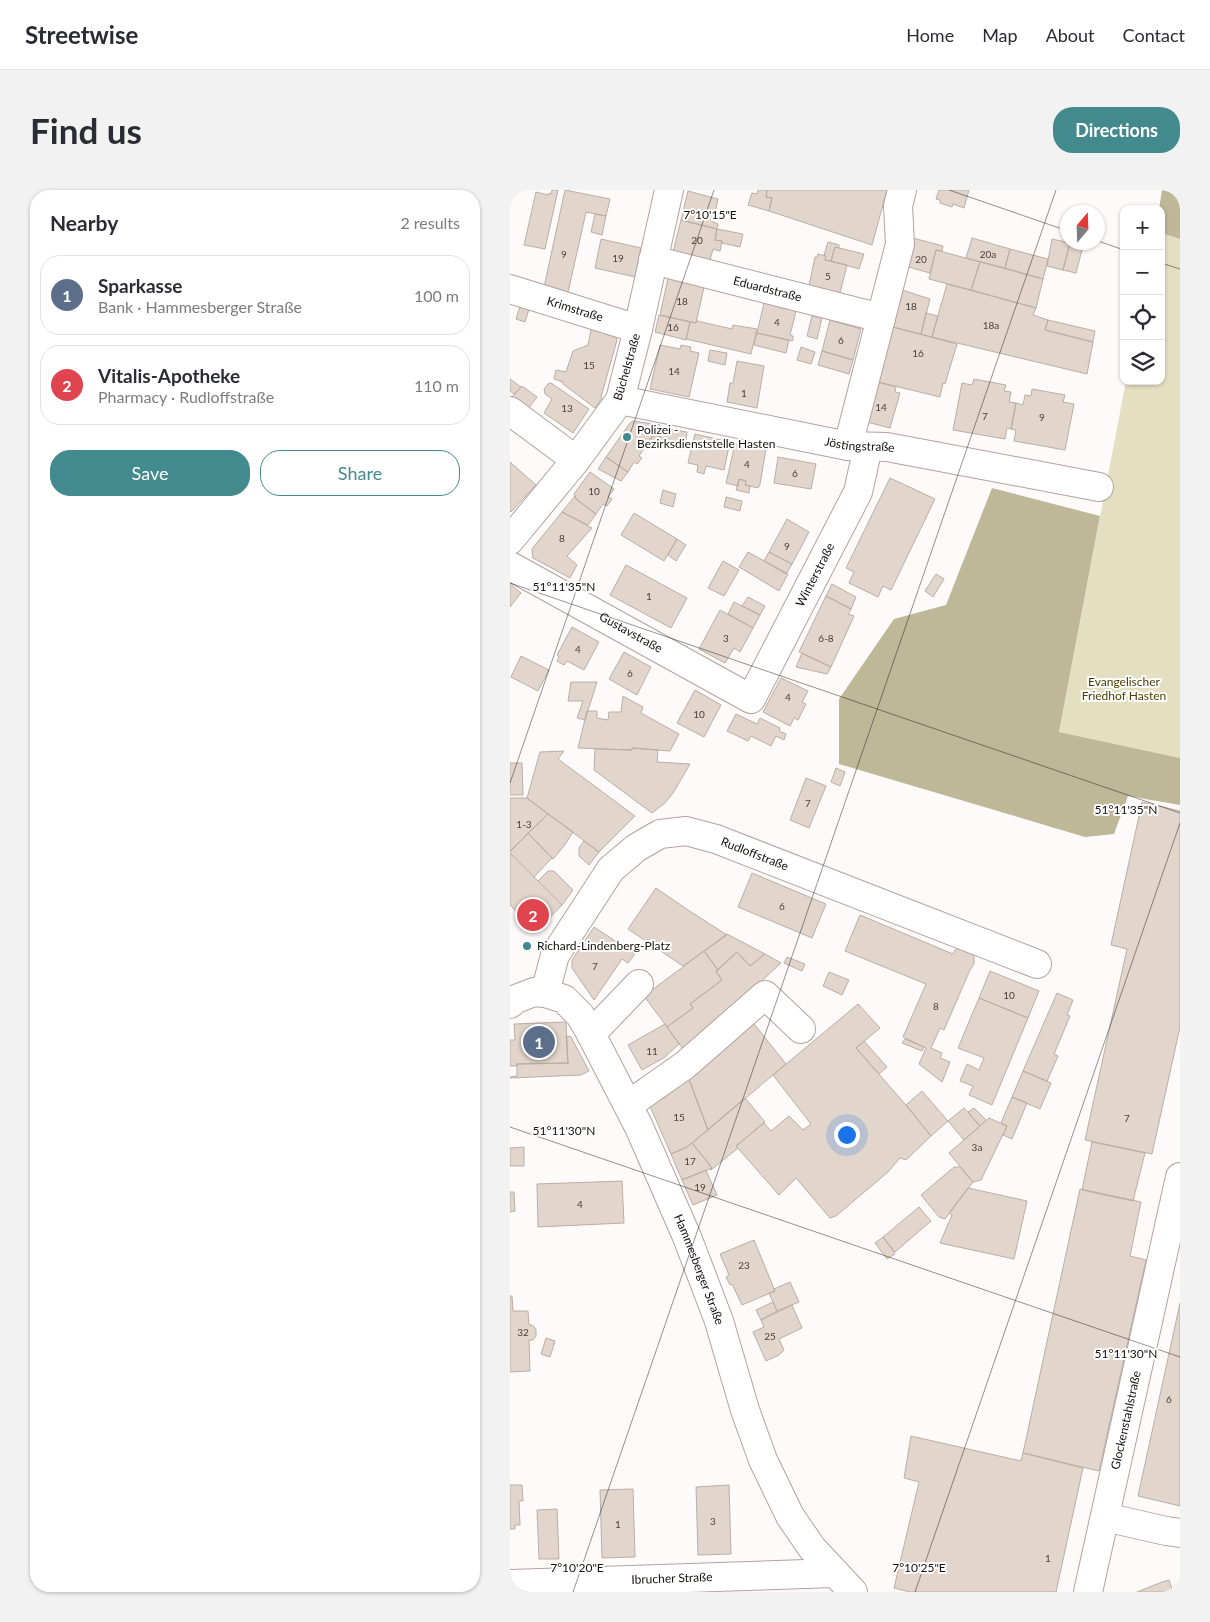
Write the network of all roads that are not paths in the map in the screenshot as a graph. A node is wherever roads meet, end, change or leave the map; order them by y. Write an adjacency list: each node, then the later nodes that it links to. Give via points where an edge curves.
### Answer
1 (669, 190): 3 (street, Büchelstraße)
2 (902, 190): 5 (street, Winterstraße, via 898,206 900,244)
3 (653, 260): 5 (street, Eduardstraße); 6 (street, Büchelstraße)
4 (510, 289): 6 (street, Krimstraße)
5 (881, 318): 9 (street, Winterstraße)
6 (638, 329): 7 (street, Büchelstraße)
7 (620, 400): 9 (street, Jöstingstraße); 10 (street, Büchelstraße)
8 (510, 410): 10 (street)
9 (858, 447): 11 (street, Jöstingstraße, via 887,447); 14 (street, Winterstraße, via 858,492)
10 (576, 460): 12 (street, Büchelstraße)
11 (1099, 487)
12 (510, 540)
13 (510, 566): 14 (street, Gustavstraße)
14 (751, 699)
15 (1037, 964): 17 (street, Rudloffstraße, via 716,839 686,831 660,834 636,848 611,869 555,956)
16 (639, 984): 20 (street)
17 (545, 993): 18 (street, via 534,992); 20 (street, Hammesberger Straße, via 564,999 580,1015)
18 (510, 1004)
19 (801, 1029): 21 (street, via 765,995 685,1065)
20 (590, 1034): 21 (street, Hammesberger Straße)
21 (628, 1105): 26 (street, Hammesberger Straße, via 687,1237 716,1313 763,1460 790,1516 812,1548)
22 (1180, 1177): 23 (street, Glockenstahlstraße)
23 (1172, 1252): 24 (street, Glockenstahlstraße)
24 (1105, 1517): 25 (street); 28 (street, Glockenstahlstraße)
25 (1180, 1533)
26 (844, 1583): 27 (street, Ibrucher Straße)
27 (510, 1584)
28 (1088, 1592)

